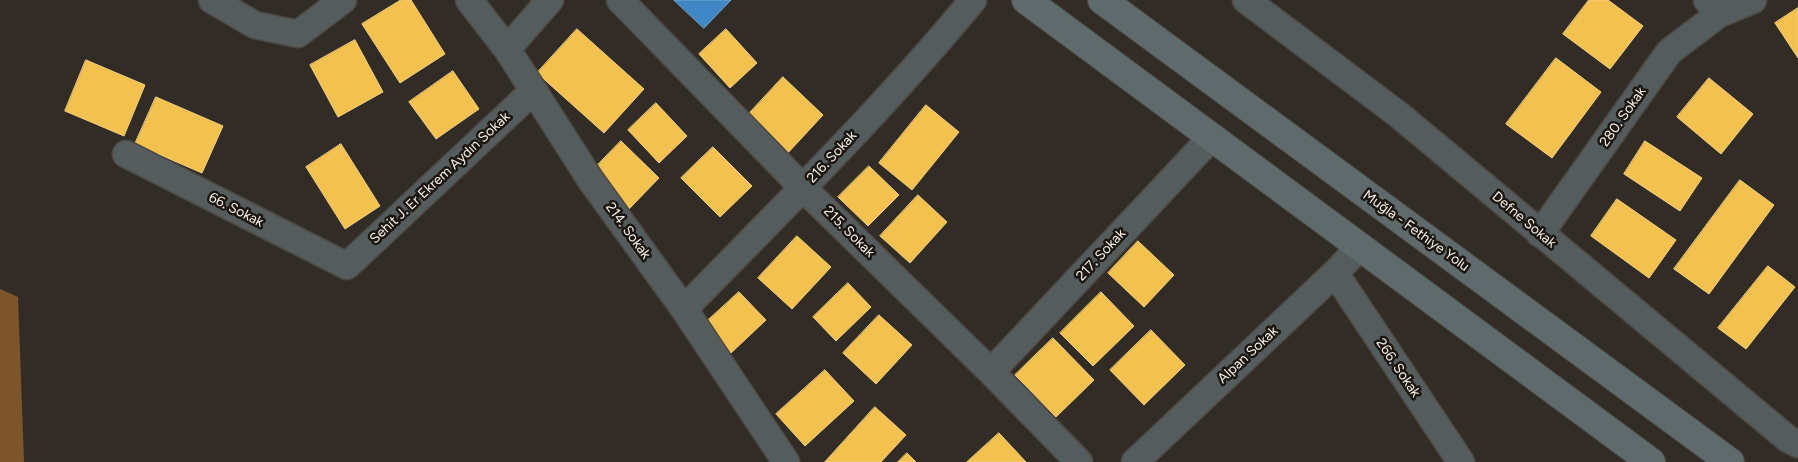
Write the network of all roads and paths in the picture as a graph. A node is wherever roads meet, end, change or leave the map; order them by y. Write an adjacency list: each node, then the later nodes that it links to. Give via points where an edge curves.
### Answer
1 (212, 0): 2 (street, via 255,25 298,34)
2 (343, 0)
3 (469, 0): 12 (street, 214. Sokak)
4 (550, 0): 12 (street)
5 (620, 0): 16 (street, 215. Sokak)
6 (974, 0): 16 (street, 216. Sokak, via 929,54)
7 (1026, 0): 14 (highway)
8 (1102, 0): 29 (highway, Muğla - Fethiye Yolu)
9 (1246, 0): 17 (street, Defne Sokak, via 1399,115)
10 (1753, 0): 11 (street, 280. Sokak)
11 (1713, 7): 17 (street, 280. Sokak, via 1670,52)
12 (507, 50): 13 (street, 214. Sokak)
13 (533, 91): 19 (street, Sehit J. Er Ekrem Aydın Sokak); 21 (street, 214. Sokak, via 590,179)
14 (1211, 138): 18 (highway); 22 (street, 217. Sokak)
15 (126, 154): 19 (street, 66. Sokak)
16 (804, 188): 21 (street, 216. Sokak); 22 (street, 215. Sokak)
17 (1540, 234): 23 (street, Defne Sokak)
18 (1360, 247): 20 (street, Alpan Sokak); 28 (highway)
19 (347, 266)
20 (1335, 273): 26 (street, Alpan Sokak); 27 (street, 266. Sokak)
21 (684, 309): 24 (street, 214. Sokak)
22 (991, 372): 25 (street, 215. Sokak)
23 (1798, 444)
24 (786, 462)
25 (1080, 462)
26 (1135, 462)
27 (1461, 462)
28 (1651, 462)
29 (1730, 462)

